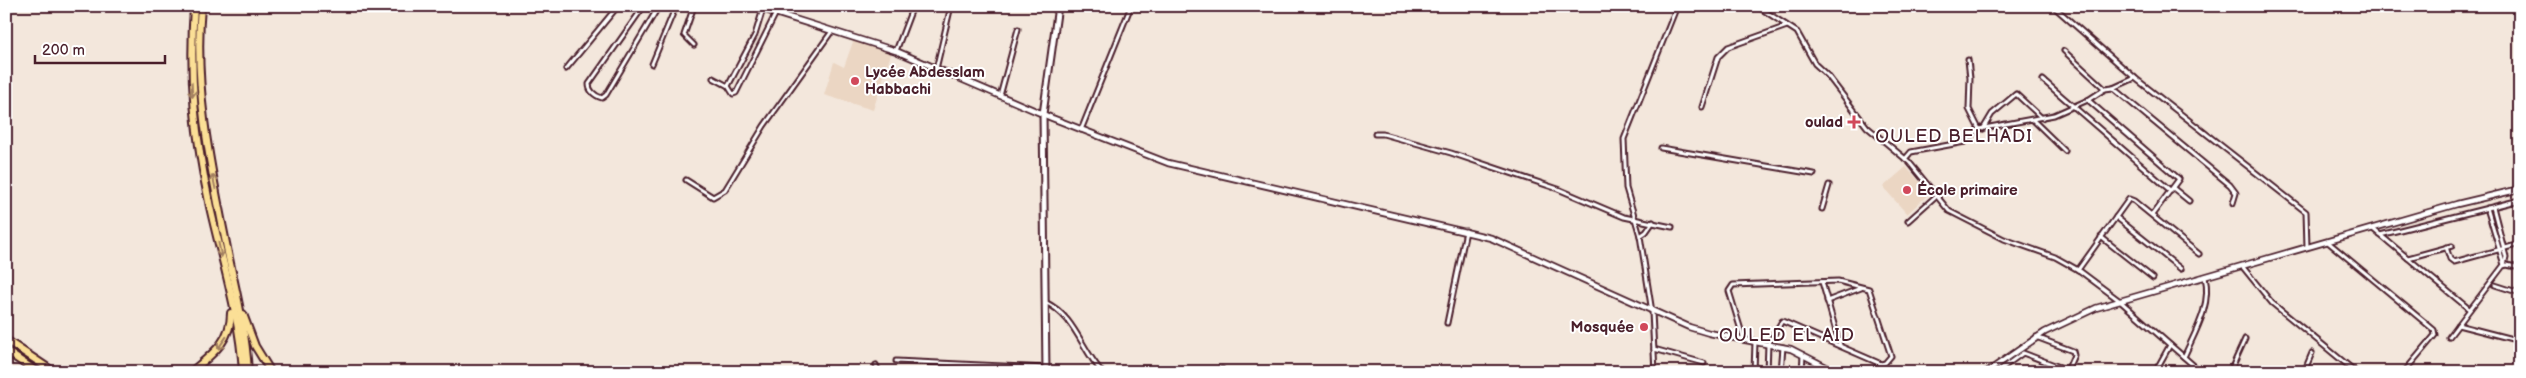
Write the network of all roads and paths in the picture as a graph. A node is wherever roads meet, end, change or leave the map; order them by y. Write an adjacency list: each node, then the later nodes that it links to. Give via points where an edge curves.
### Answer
1 (194, 6): 90 (highway, one-way to 90, via 192,91 196,130)
2 (201, 6): 90 (highway, one-way to 2, via 203,121 199,63)
3 (618, 6): 27 (street)
4 (644, 6): 5 (street, via 589,84 597,96 602,98 606,94)
5 (658, 6)
6 (676, 6): 25 (street)
7 (694, 6): 21 (street, via 684,35)
8 (754, 6): 16 (street)
9 (913, 6): 22 (street)
10 (951, 6): 26 (street)
11 (1059, 6): 38 (main road)
12 (1132, 6): 42 (street)
13 (1677, 6): 61 (street, via 1624,139 1626,188)
14 (1757, 6): 18 (street)
15 (2053, 6): 29 (street)
16 (763, 9): 17 (street); 31 (street, via 755,34)
17 (776, 13): 20 (street); 31 (street, via 736,93 733,94)
18 (1788, 26): 36 (street, via 1728,48 1718,57); 46 (street, via 1797,32 1815,64 1867,127)
19 (1018, 29): 34 (street)
20 (832, 31): 22 (street); 48 (street, via 764,126 725,190 714,197)
21 (694, 45)
22 (896, 51): 26 (street)
23 (2064, 51): 32 (street)
24 (1968, 60): 41 (street, via 1969,110)
25 (652, 64)
26 (936, 69): 34 (street)
27 (566, 70)
28 (713, 78): 31 (street)
29 (2135, 78): 33 (street); 73 (street, via 2306,212)
30 (2043, 80): 37 (street)
31 (728, 86)
32 (2105, 88): 33 (street); 35 (street)
33 (2113, 88): 55 (street, via 2230,185 2236,193)
34 (1000, 96): 38 (street)
35 (2088, 100): 37 (street); 51 (street, via 2179,179)
36 (1702, 107)
37 (2072, 107): 39 (street); 51 (street)
38 (1042, 114): 42 (street); 93 (main road)
39 (2042, 118): 40 (street); 41 (street, via 2016,94 1992,114)
40 (2033, 120): 41 (street); 45 (street)
41 (1981, 129): 46 (street, via 1965,142 1911,152)
42 (1081, 130): 66 (street, via 1172,165)
43 (1375, 134): 61 (street, via 1451,153 1558,189 1624,217)
44 (1662, 148): 47 (street)
45 (2065, 151)
46 (1906, 160): 52 (street)
47 (1814, 174)
48 (686, 180)
49 (1829, 185): 58 (street)
50 (2520, 189): 65 (street)
51 (2172, 190): 54 (street); 59 (street)
52 (1936, 196): 62 (street); 83 (street, via 1949,211 1968,221 2004,239 2055,257)
53 (2520, 200): 56 (street)
54 (2188, 201)
55 (2233, 203)
56 (2493, 207): 57 (street); 75 (street)
57 (2487, 208): 67 (street); 76 (street)
58 (1822, 209)
59 (2152, 215): 60 (street, via 2129,200); 77 (street)
60 (2116, 217): 69 (street); 82 (street)
61 (1635, 218): 63 (street); 68 (street)
62 (1908, 221)
63 (1653, 222): 64 (street); 68 (street)
64 (1672, 227)
65 (2372, 228): 67 (street); 70 (street)
66 (1466, 231): 95 (street, via 1498,241); 96 (street)
67 (2380, 235): 78 (street)
68 (1640, 236): 95 (street)
69 (2101, 237): 83 (street); 85 (street)
70 (2327, 242): 73 (street); 143 (street, via 2434,330 2435,335)
71 (2520, 244): 75 (street)
72 (2452, 246): 74 (street)
73 (2308, 247): 80 (street)
74 (2446, 247): 76 (street, via 2453,262); 78 (street)
75 (2504, 248): 76 (street); 79 (street)
76 (2498, 250): 79 (street)
77 (2199, 254)
78 (2408, 258): 94 (street)
79 (2504, 265): 81 (street); 94 (street)
80 (2242, 266): 84 (street); 142 (street, via 2272,303)
81 (2520, 268)
82 (2181, 269)
83 (2078, 270): 92 (street)
84 (2205, 277): 92 (street); 113 (street, via 2208,288 2205,308)
85 (2153, 278)
86 (1822, 282): 88 (street, via 1838,281); 91 (street); 102 (street, via 1733,285 1729,290)
87 (2496, 285): 89 (street)
88 (1863, 287): 91 (street); 107 (street, via 1869,289 1891,356 1881,364)
89 (2520, 293)
90 (234, 300): 124 (highway, one-way to 124, via 224,343); 125 (highway); 126 (highway); 127 (highway)
91 (1827, 301): 107 (street)
92 (2120, 301): 98 (street, via 2080,315); 106 (street)
93 (1044, 302): 118 (main road); 129 (street, via 1057,307 1066,316)
94 (2469, 309): 97 (street)
95 (1652, 312): 102 (street, via 1703,332); 109 (street)
96 (1447, 324)
97 (2457, 325): 99 (street); 103 (street)
98 (2036, 337): 119 (street); 121 (street, via 2073,350)
99 (2448, 337)
100 (2245, 339): 140 (street)
101 (6, 340): 123 (highway)
102 (1744, 340): 104 (street)
103 (2520, 341)
104 (1755, 342): 105 (street); 131 (street)
105 (1768, 344): 107 (street, via 1782,321); 108 (street); 132 (street)
106 (2170, 345): 113 (street); 138 (street)
107 (1840, 346)
108 (1783, 347): 112 (street); 133 (street)
109 (1654, 349): 116 (street); 130 (street)
110 (6, 351): 122 (highway)
111 (2312, 353): 141 (street)
112 (1803, 354): 115 (street); 134 (street)
113 (2184, 357): 139 (street)
114 (896, 361): 118 (street)
115 (1817, 362): 135 (street); 136 (street)
116 (1704, 363)
117 (876, 364): 128 (street)
118 (1046, 370)
119 (1989, 370): 120 (street)
120 (1999, 371): 121 (street, via 2023,353)
121 (2067, 371): 137 (street)
122 (37, 372)
123 (54, 372)
124 (191, 372)
125 (243, 372)
126 (248, 372)
127 (271, 372)
128 (879, 372)
129 (1102, 372)
130 (1655, 372)
131 (1754, 372)
132 (1767, 372)
133 (1781, 372)
134 (1802, 372)
135 (1817, 372)
136 (1836, 372)
137 (2073, 372)
138 (2155, 372)
139 (2201, 372)
140 (2230, 372)
141 (2304, 372)
142 (2356, 372)
143 (2404, 372)

